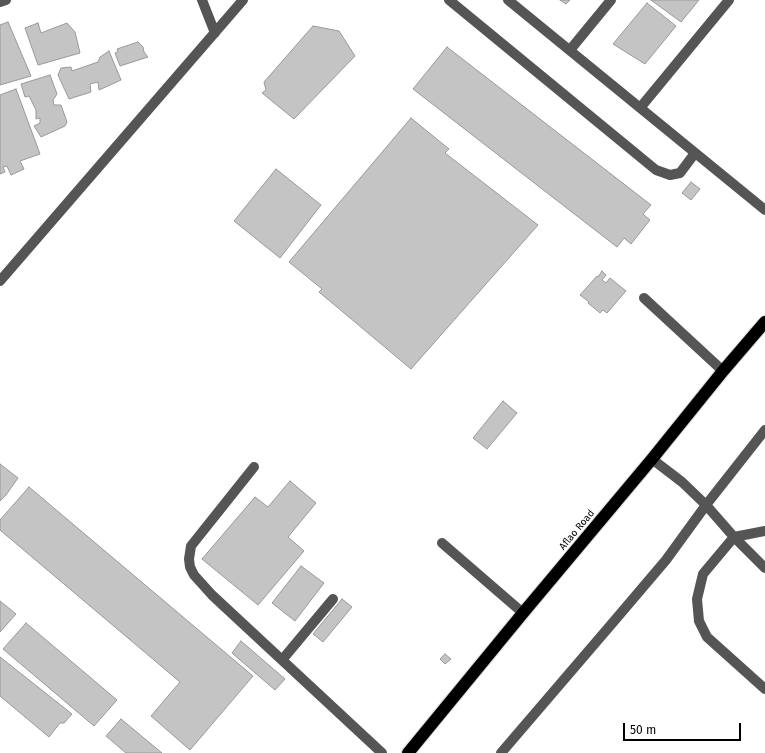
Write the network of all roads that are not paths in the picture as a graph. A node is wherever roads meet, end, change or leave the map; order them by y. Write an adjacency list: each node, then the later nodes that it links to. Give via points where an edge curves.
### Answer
1 (6, 0): 8 (street)
2 (202, 0): 9 (street)
3 (243, 0): 9 (street)
4 (449, 0): 12 (street, via 656,170 670,175 680,173)
5 (508, 0): 10 (street)
6 (611, 0): 10 (street)
7 (729, 0): 11 (street)
8 (0, 2)
9 (215, 33): 14 (street)
10 (570, 50): 11 (street)
11 (640, 108): 12 (street)
12 (695, 153): 13 (street)
13 (765, 210)
14 (0, 281)
15 (644, 298): 17 (street)
16 (765, 322): 17 (highway, Aflao Road)
17 (723, 371): 19 (highway, Aflao Road)
18 (765, 430): 21 (street)
19 (652, 459): 21 (street); 27 (highway, Aflao Road)
20 (254, 468): 28 (street, via 191,546 190,567 212,596)
21 (706, 505): 23 (street); 32 (street, via 666,560)
22 (765, 530): 23 (street)
23 (734, 537): 25 (street); 29 (street, via 703,574 697,599 699,621 707,637)
24 (442, 543): 27 (street)
25 (765, 568)
26 (333, 599): 28 (street)
27 (523, 613): 31 (highway, Aflao Road)
28 (282, 660): 30 (street)
29 (765, 689)
30 (382, 753)
31 (408, 753)
32 (501, 753)

